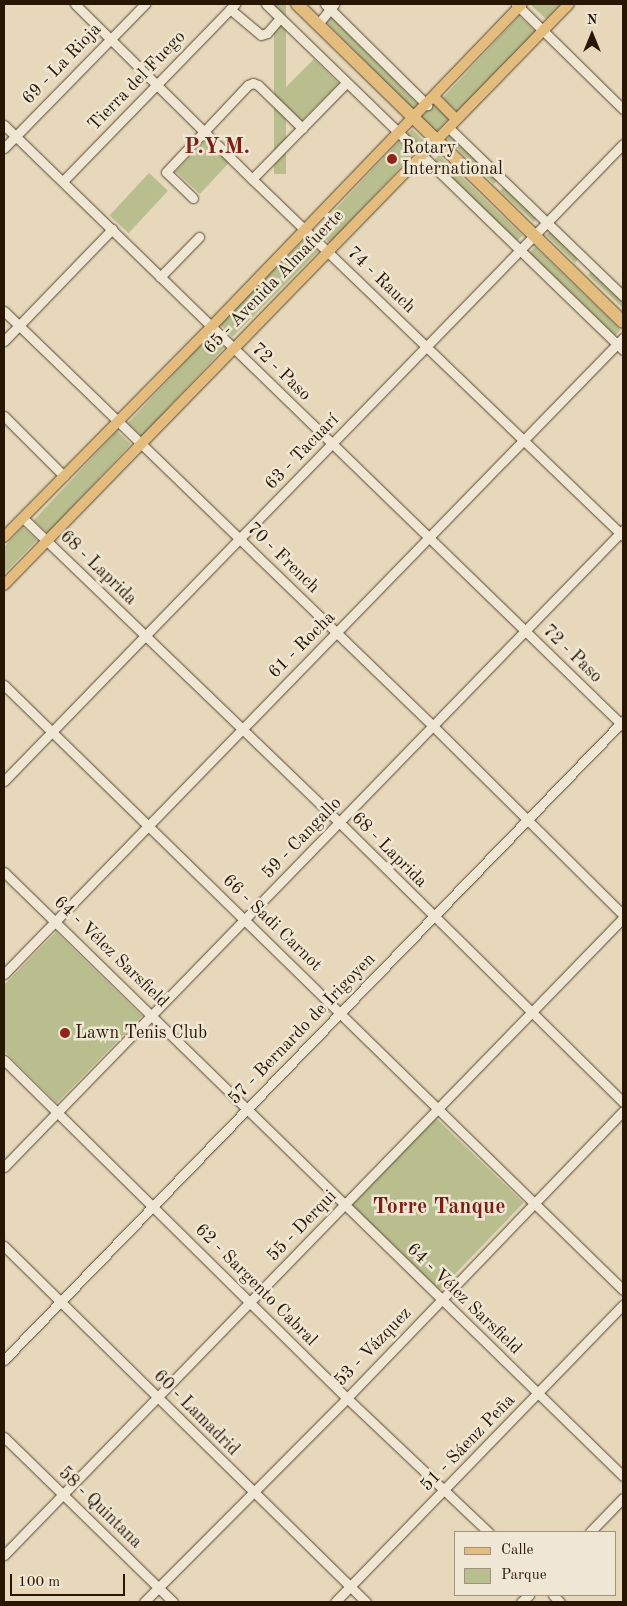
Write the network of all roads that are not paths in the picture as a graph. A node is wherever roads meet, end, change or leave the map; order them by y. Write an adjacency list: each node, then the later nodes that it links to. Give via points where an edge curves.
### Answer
1 (75, 4): 12 (street, 74 - Rauch)
2 (145, 4): 12 (street, 69 - La Rioja)
3 (266, 4): 9 (street)
4 (297, 4): 10 (highway)
5 (569, 4): 11 (main road, 65 - Avenida Almafuerte)
6 (330, 5): 10 (street); 15 (street)
7 (519, 5): 11 (street); 15 (main road, 65 - Avenida Almafuerte)
8 (232, 6): 9 (street, via 261,35); 14 (street, Tierra del Fuego)
9 (280, 18): 13 (street)
10 (318, 24): 17 (highway)
11 (542, 31): 16 (street); 18 (main road, 65 - Avenida Almafuerte)
12 (109, 38): 14 (street, 74 - Rauch); 24 (street, 69 - La Rioja)
13 (346, 83): 21 (street); 23 (street)
14 (157, 84): 22 (street, 74 - Rauch); 30 (street, Tierra del Fuego)
15 (430, 101): 17 (main road, 65 - Avenida Almafuerte); 18 (main road)
16 (623, 109)
17 (412, 118): 23 (main road, 65 - Avenida Almafuerte); 25 (highway)
18 (456, 119): 20 (main road, 65 - Avenida Almafuerte)
19 (4, 125): 24 (street, 72 - Paso)
20 (448, 127): 25 (main road, 65 - Avenida Almafuerte); 32 (street)
21 (302, 128): 22 (street, via 253,83); 29 (street)
22 (204, 130): 29 (street, 74 - Rauch); 31 (street, via 166,172)
23 (397, 131): 28 (street); 34 (main road, 65 - Avenida Almafuerte)
24 (16, 136): 27 (street, 69 - La Rioja); 30 (street, 72 - Paso)
25 (434, 140): 28 (main road, 65 - Avenida Almafuerte); 35 (highway)
26 (623, 144): 32 (street, 63 - Tacuarí)
27 (4, 148)
28 (420, 155): 37 (street); 38 (main road, 65 - Avenida Almafuerte)
29 (252, 179): 34 (street, 74 - Rauch)
30 (63, 180): 33 (street, 72 - Paso)
31 (193, 198)
32 (547, 223): 35 (street, 63 - Tacuarí); 40 (street)
33 (112, 229): 39 (street, 72 - Paso); 43 (street)
34 (304, 230): 38 (street, 74 - Rauch); 44 (main road, 65 - Avenida Almafuerte)
35 (534, 235): 37 (street, 63 - Tacuarí); 42 (highway)
36 (199, 237): 39 (street)
37 (520, 250): 46 (street); 48 (street, 63 - Tacuarí)
38 (328, 251): 47 (main road, 65 - Avenida Almafuerte); 48 (street, 74 - Rauch)
39 (160, 277): 44 (street, 72 - Paso)
40 (623, 296)
41 (4, 312): 43 (street, 70 - French)
42 (623, 322)
43 (19, 326): 45 (street); 50 (street, 70 - French)
44 (212, 326): 47 (street, 72 - Paso); 50 (main road, 65 - Avenida Almafuerte)
45 (4, 341)
46 (621, 344): 51 (street, 61 - Rocha)
47 (232, 347): 52 (main road, 65 - Avenida Almafuerte); 53 (street, 72 - Paso)
48 (426, 347): 51 (street, 74 - Rauch); 53 (street, 63 - Tacuarí)
49 (4, 416): 54 (street)
50 (117, 422): 52 (street, 70 - French); 54 (main road, 65 - Avenida Almafuerte)
51 (524, 439): 56 (street, 74 - Rauch); 58 (street, 61 - Rocha)
52 (140, 443): 59 (street, 70 - French); 60 (main road, 65 - Avenida Almafuerte)
53 (332, 444): 58 (street, 72 - Paso); 59 (street, 63 - Tacuarí)
54 (64, 476): 55 (main road, 65 - Avenida Almafuerte)
55 (23, 518): 57 (main road, 65 - Avenida Almafuerte); 60 (street, 68 - Laprida)
56 (622, 533): 62 (street, 59 - Cangallo)
57 (5, 534)
58 (430, 536): 62 (street, 72 - Paso); 63 (street, 61 - Rocha)
59 (240, 539): 63 (street, 70 - French); 64 (street, 63 - Tacuarí)
60 (47, 540): 61 (main road, 65 - Avenida Almafuerte); 64 (street, 68 - Laprida)
61 (4, 585)
62 (524, 630): 66 (street, 72 - Paso); 67 (street, 59 - Cangallo)
63 (336, 633): 67 (street, 70 - French); 68 (street, 61 - Rocha)
64 (146, 636): 68 (street, 68 - Laprida); 69 (street, 63 - Tacuarí)
65 (4, 686): 69 (street, 66 - Sadi Carnot)
66 (622, 724): 71 (street, 57 - Bernardo de Irigoyen)
67 (433, 726): 71 (street, 70 - French); 72 (street, 59 - Cangallo)
68 (242, 729): 72 (street, 68 - Laprida); 73 (street, 61 - Rocha)
69 (52, 732): 70 (street, 63 - Tacuarí); 73 (street, 66 - Sadi Carnot)
70 (4, 781)
71 (528, 819): 75 (street, 57 - Bernardo de Irigoyen); 76 (street, 70 - French)
72 (339, 822): 75 (street, 68 - Laprida); 77 (street, 59 - Cangallo)
73 (148, 827): 77 (street, 66 - Sadi Carnot); 78 (street, 61 - Rocha)
74 (4, 872): 78 (street, 64 - Vélez Sarsfield)
75 (434, 917): 80 (street, 57 - Bernardo de Irigoyen); 81 (street, 68 - Laprida)
76 (623, 917): 81 (street, 55 - Derqui)
77 (246, 920): 80 (street, 66 - Sadi Carnot); 82 (street, 59 - Cangallo)
78 (55, 921): 79 (street, 61 - Rocha); 82 (street, 64 - Vélez Sarsfield)
79 (4, 974)
80 (342, 1013): 85 (street, 57 - Bernardo de Irigoyen); 86 (street, 66 - Sadi Carnot)
81 (531, 1013): 84 (street, 68 - Laprida); 86 (street, 55 - Derqui)
82 (152, 1015): 85 (street, 64 - Vélez Sarsfield); 88 (street, 59 - Cangallo)
83 (4, 1060): 88 (street, 62 - Sargento Cabral)
84 (623, 1102)
85 (248, 1108): 91 (street, 57 - Bernardo de Irigoyen); 92 (street, 64 - Vélez Sarsfield)
86 (438, 1110): 90 (street, 66 - Sadi Carnot); 92 (street, 55 - Derqui)
87 (623, 1111): 90 (street, 53 - Vázquez)
88 (59, 1112): 89 (street, 59 - Cangallo); 91 (street, 62 - Sargento Cabral)
89 (4, 1167)
90 (534, 1204): 94 (street, 66 - Sadi Carnot); 95 (street, 53 - Vázquez)
91 (153, 1205): 96 (street, 57 - Bernardo de Irigoyen); 97 (street, 62 - Sargento Cabral)
92 (344, 1205): 95 (street, 64 - Vélez Sarsfield); 97 (street, 55 - Derqui)
93 (4, 1246): 96 (street, 60 - Lamadrid)
94 (623, 1290)
95 (441, 1299): 100 (street, 64 - Vélez Sarsfield); 101 (street, 53 - Vázquez)
96 (61, 1301): 99 (street, 57 - Bernardo de Irigoyen); 102 (street, 60 - Lamadrid)
97 (251, 1303): 101 (street, 62 - Sargento Cabral); 102 (street, 55 - Derqui)
98 (623, 1305): 100 (street, 51 - Sáenz Peña)
99 (4, 1360)
100 (537, 1394): 104 (street, 64 - Vélez Sarsfield); 105 (street, 51 - Sáenz Peña)
101 (347, 1398): 105 (street, 62 - Sargento Cabral); 106 (street, 53 - Vázquez)
102 (158, 1399): 106 (street, 60 - Lamadrid); 107 (street, 55 - Derqui)
103 (4, 1437): 107 (street, 58 - Quintana)
104 (623, 1476)
105 (444, 1491): 109 (street, 62 - Sargento Cabral); 112 (street, 51 - Sáenz Peña)
106 (253, 1492): 112 (street, 60 - Lamadrid); 113 (street, 53 - Vázquez)
107 (62, 1495): 111 (street, 55 - Derqui); 113 (street, 58 - Quintana)
108 (623, 1498): 110 (street)
109 (487, 1531)
110 (591, 1531)
111 (4, 1555)
112 (350, 1587): 116 (street, 51 - Sáenz Peña); 117 (street, 60 - Lamadrid)
113 (158, 1588): 114 (street, 53 - Vázquez); 115 (street, 58 - Quintana)
114 (144, 1602)
115 (173, 1602)
116 (334, 1602)
117 (366, 1602)

